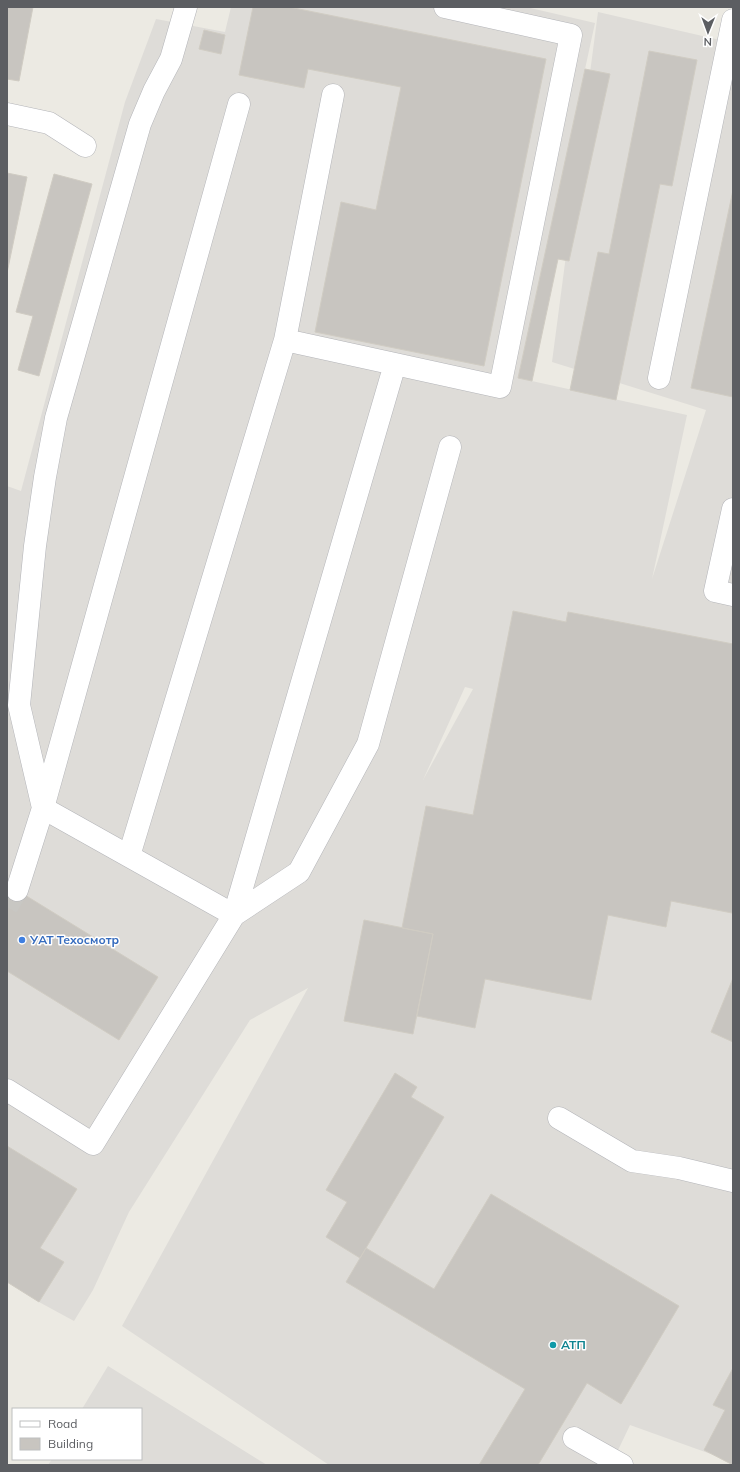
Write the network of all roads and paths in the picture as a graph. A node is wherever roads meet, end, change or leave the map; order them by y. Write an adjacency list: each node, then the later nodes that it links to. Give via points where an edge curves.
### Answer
1 (186, 7): 15 (street, via 171,59 140,124 56,418 45,477)
2 (445, 7): 3 (street)
3 (503, 13): 10 (street, via 571,35 500,387)
4 (733, 20): 11 (street)
5 (333, 95): 9 (street)
6 (239, 104): 16 (street)
7 (7, 114): 8 (street, via 49,123)
8 (85, 146)
9 (285, 340): 10 (street); 17 (street)
10 (395, 364): 19 (street)
11 (659, 378)
12 (450, 447): 19 (street, via 368,744 299,872)
13 (733, 509): 14 (street, via 715,591)
14 (733, 595)
15 (13, 702): 16 (street)
16 (43, 808): 17 (street); 18 (street)
17 (129, 856): 19 (street)
18 (17, 890)
19 (234, 915): 20 (street, via 93,1144)
20 (7, 1090)
21 (559, 1118): 22 (street, via 632,1161 679,1168)
22 (733, 1181)
23 (574, 1438): 24 (street)
24 (622, 1465)

